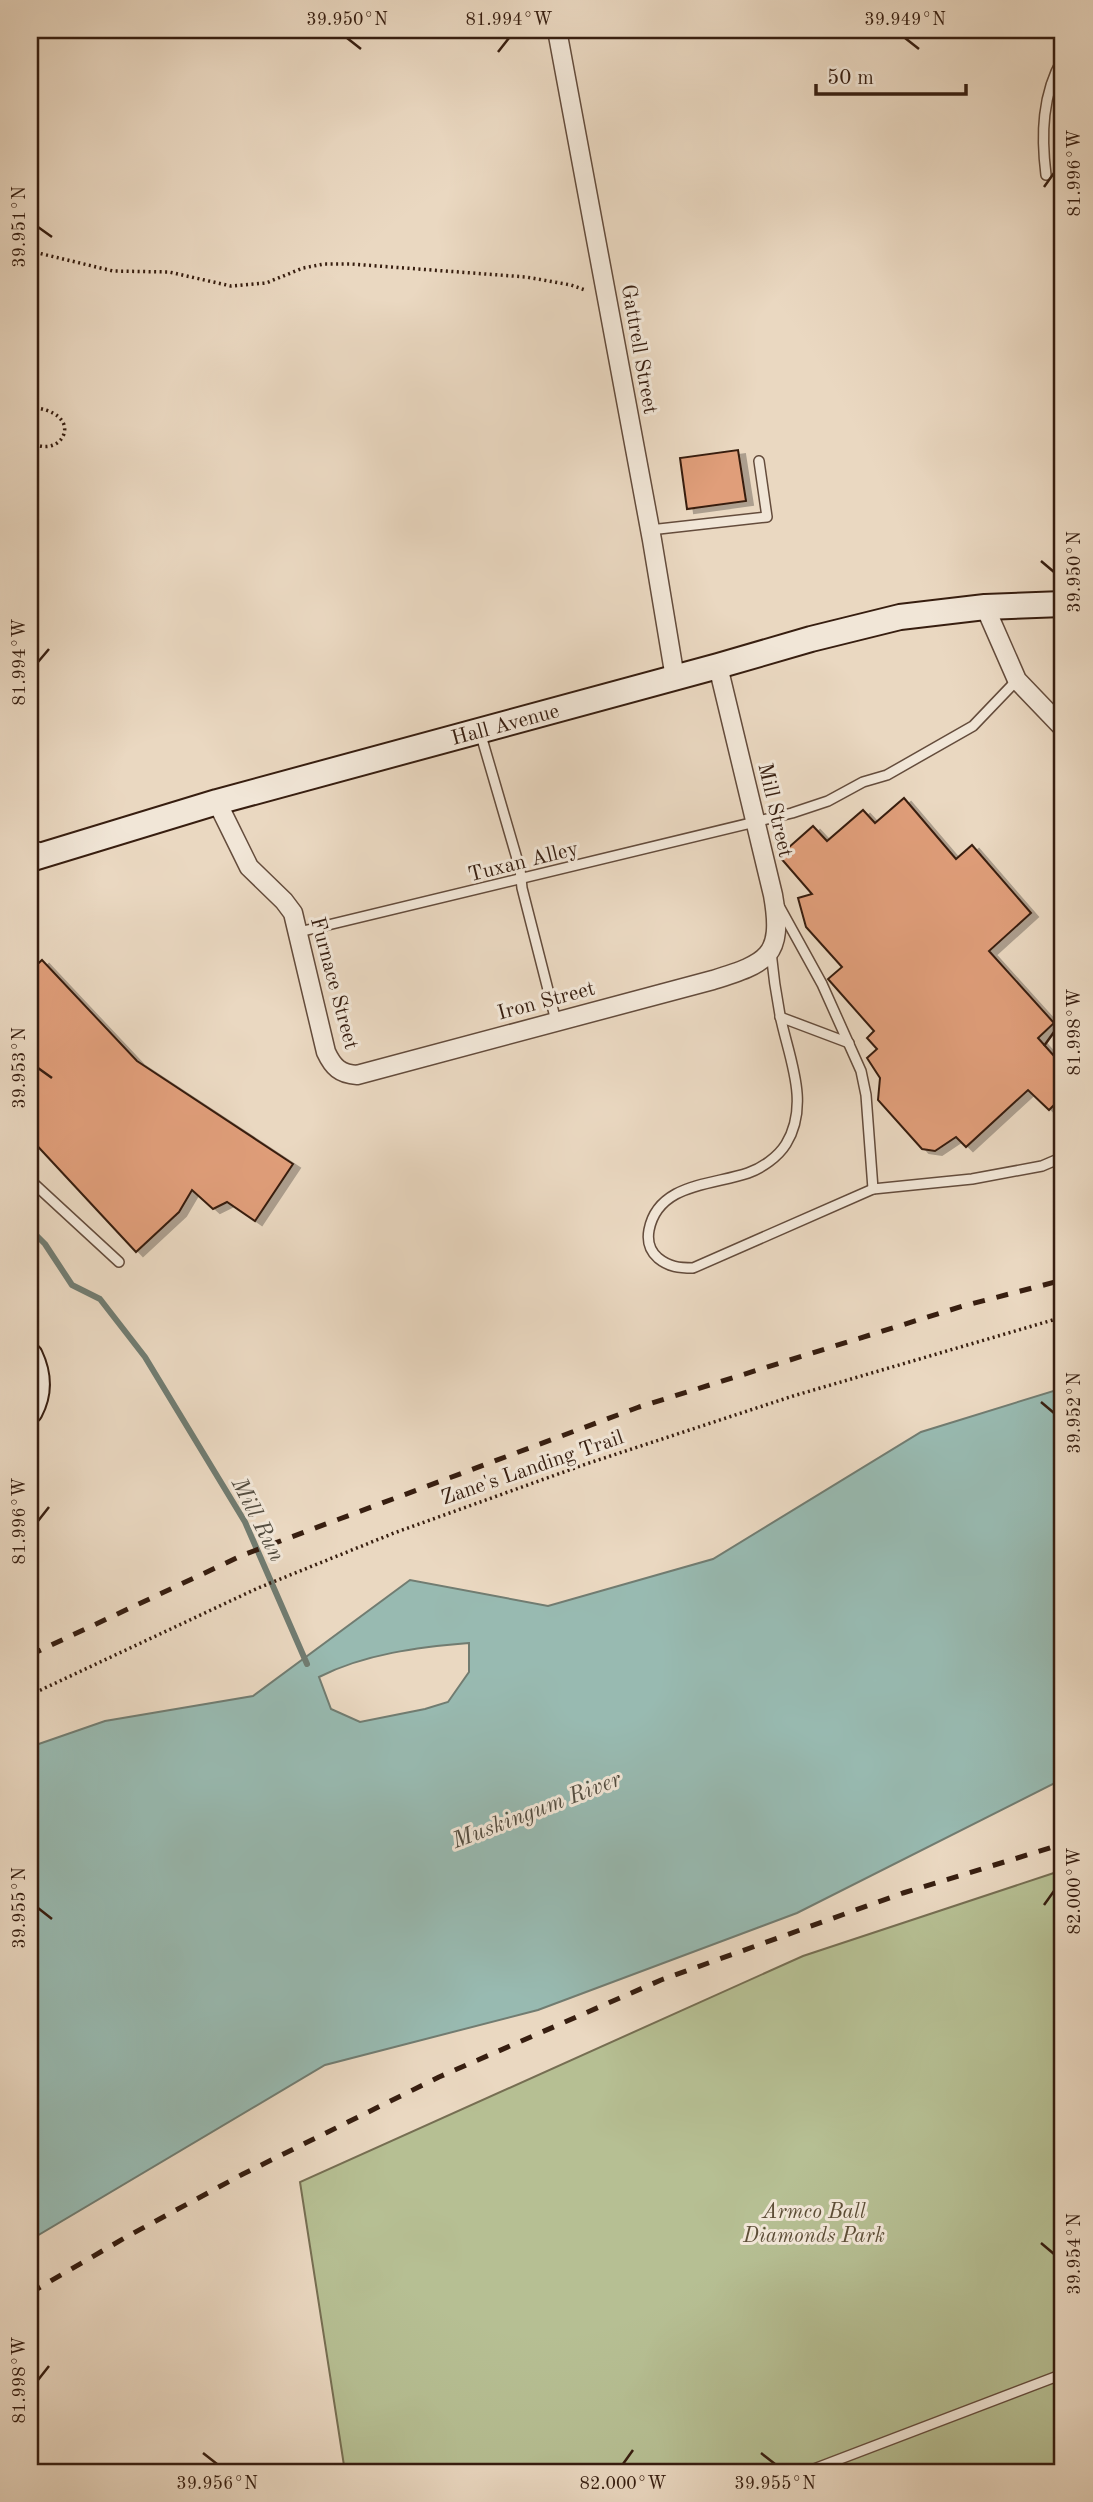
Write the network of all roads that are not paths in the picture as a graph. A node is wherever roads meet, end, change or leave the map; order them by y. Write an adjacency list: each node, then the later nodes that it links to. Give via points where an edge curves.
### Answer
1 (557, 30): 5 (street, Gattrell Street)
2 (1063, 58): 3 (lane, via 1045,109)
3 (1046, 175)
4 (759, 461): 5 (lane, via 767,517)
5 (650, 530): 9 (street, Gattrell Street)
6 (1063, 604): 7 (main road, Hall Avenue)
7 (985, 607): 8 (main road, Hall Avenue, via 900,617); 10 (street)
8 (718, 666): 9 (main road, Hall Avenue); 14 (street, Mill Street)
9 (675, 678): 12 (main road, Hall Avenue)
10 (1017, 680): 11 (street); 14 (lane, Tuxan Alley, via 973,726 887,775 792,813)
11 (1063, 728)
12 (480, 730): 13 (main road, Hall Avenue); 16 (lane)
13 (217, 802): 15 (main road, Hall Avenue); 18 (street, Furnace Street, via 249,867 284,901)
14 (755, 820): 16 (lane, Tuxan Alley); 17 (street, Mill Street)
15 (36, 851)
16 (521, 880): 18 (lane, Tuxan Alley); 21 (lane)
17 (772, 895): 19 (street, Mill Street, via 777,935); 22 (lane)
18 (299, 932): 23 (street, Furnace Street, via 326,1052)
19 (766, 955): 20 (lane); 21 (street, Iron Street, via 749,969)
20 (780, 1017): 22 (lane); 26 (lane, via 797,1090 797,1109 786,1144 750,1172 682,1190 667,1201 649,1229 653,1254 678,1268 693,1268)
21 (556, 1020): 23 (street, Iron Street, via 357,1075)
22 (849, 1043): 26 (lane, via 866,1095)
23 (339, 1071)
24 (1063, 1157): 26 (lane, via 1042,1166 972,1179)
25 (30, 1180): 27 (lane)
26 (873, 1189)
27 (119, 1262)
28 (30, 1356): 29 (main road, via 38,1385)
29 (30, 1411)
30 (1063, 2374): 31 (lane)
31 (806, 2472)

